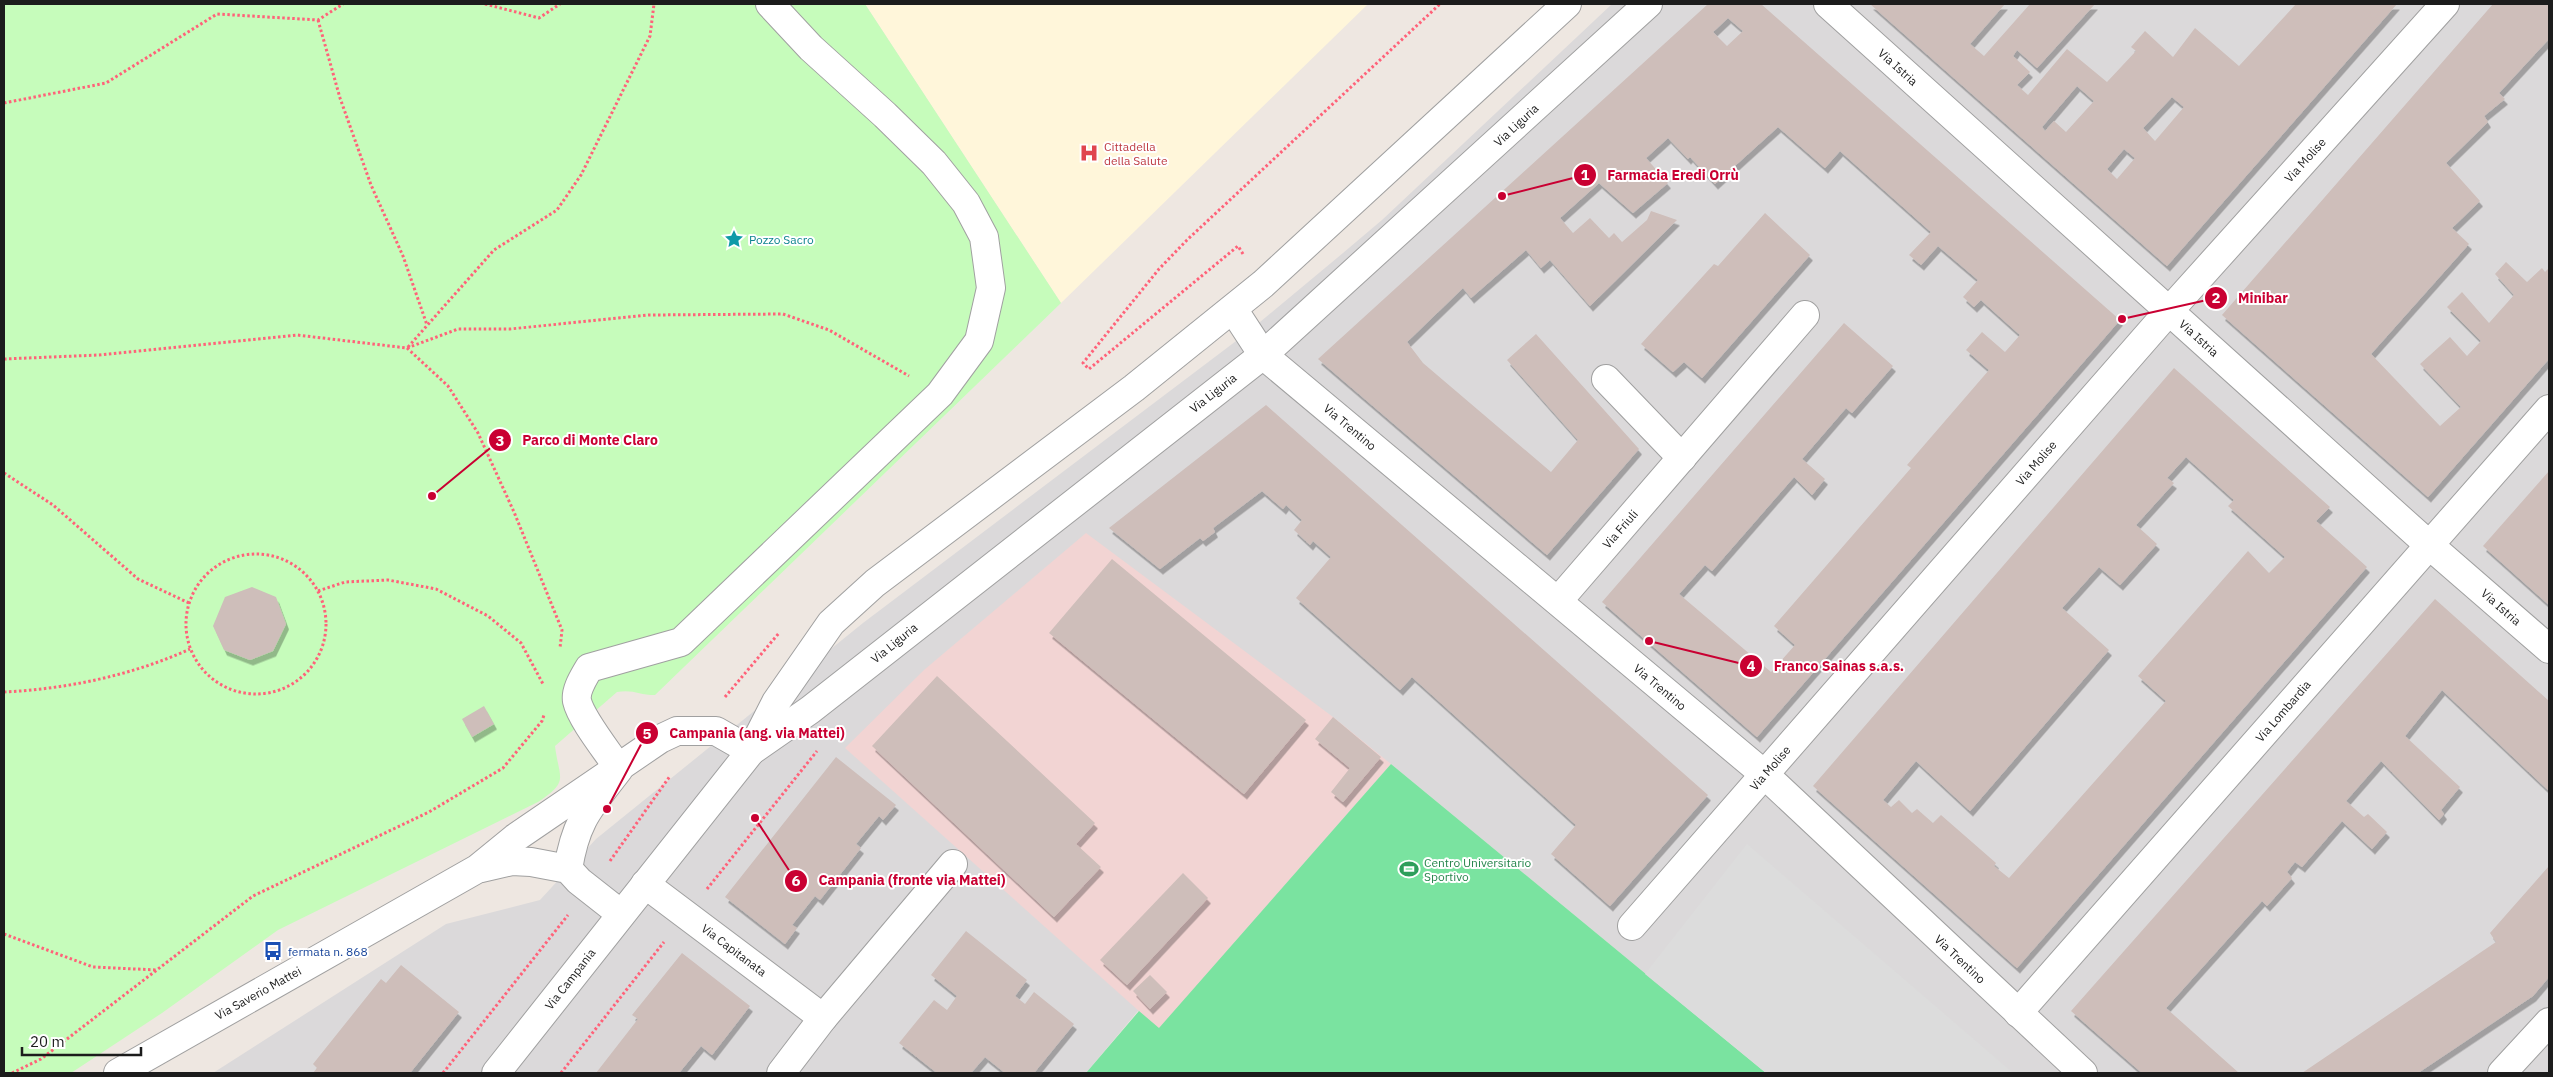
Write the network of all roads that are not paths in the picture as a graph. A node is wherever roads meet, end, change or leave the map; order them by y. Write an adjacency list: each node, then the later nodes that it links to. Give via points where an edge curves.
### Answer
1 (770, 4): 17 (street, via 811,48 934,163 966,203 984,237 991,288 979,341 940,394 681,642 589,668 580,684 577,700)
2 (1567, 4): 6 (street, Via Liguria)
3 (1648, 4): 9 (street, Via Liguria)
4 (1828, 4): 7 (street, Via Istria)
5 (2445, 4): 7 (street, Via Molise)
6 (1233, 308): 9 (street, Via Trentino); 16 (street, Via Liguria, via 1134,388 875,583 831,623 776,702)
7 (2169, 311): 13 (street, Via Istria); 18 (street, Via Molise)
8 (1805, 315): 12 (street, Via Friuli)
9 (1263, 354): 14 (street, Via Trentino); 16 (street, Via Liguria, via 810,710)
10 (1606, 379): 12 (street)
11 (2549, 409): 13 (street, Via Lombardia)
12 (1682, 458): 14 (street, Via Friuli)
13 (2428, 544): 15 (street, Via Istria); 25 (street, Via Lombardia)
14 (1558, 601): 18 (street, Via Trentino)
15 (2549, 649)
16 (751, 751): 17 (street, Via Saverio Mattei, via 716,731 677,731 660,738); 22 (street, Via Liguria)
17 (619, 768): 20 (street, Via Saverio Mattei, via 515,838); 21 (street, Via Saverio Mattei, via 587,809 572,846)
18 (1764, 774): 24 (street, Via Molise); 25 (street, Via Trentino)
19 (953, 864): 26 (street)
20 (477, 869): 21 (street, Via Saverio Mattei, via 512,861); 28 (street, Via Saverio Mattei)
21 (568, 869): 23 (street)
22 (645, 884): 23 (street, Via Campania); 26 (street, Via Capitanata)
23 (621, 914): 29 (street, Via Campania)
24 (1632, 926)
25 (2018, 1014): 31 (street, Via Trentino)
26 (823, 1018): 30 (street)
27 (2549, 1022): 32 (street)
28 (118, 1073)
29 (496, 1073)
30 (781, 1073)
31 (2083, 1073)
32 (2502, 1073)

